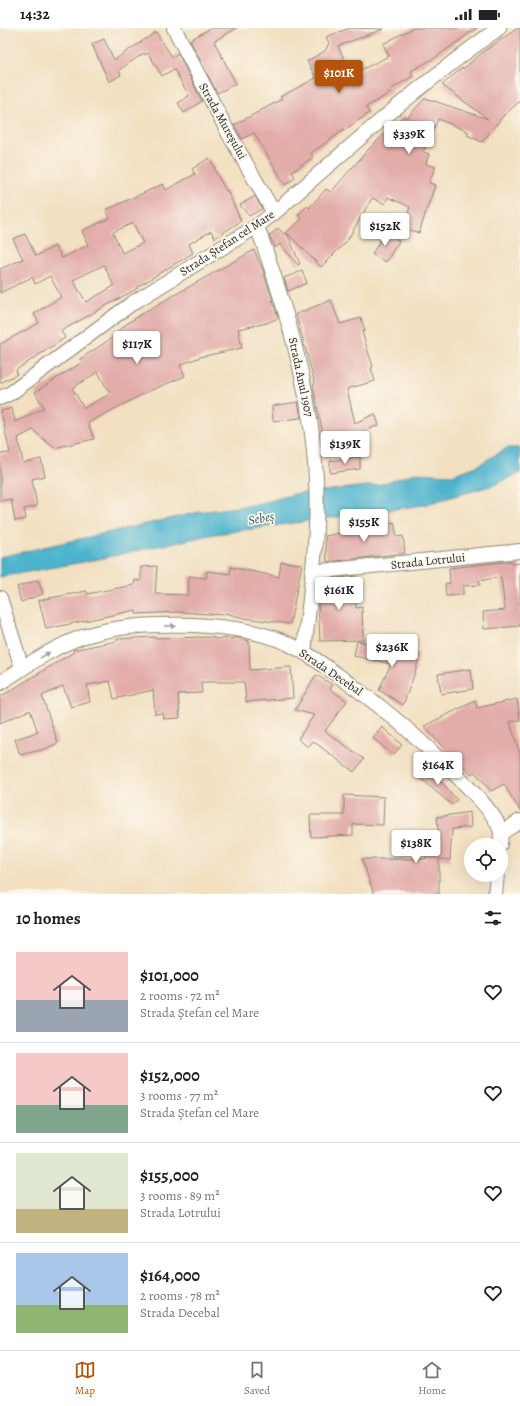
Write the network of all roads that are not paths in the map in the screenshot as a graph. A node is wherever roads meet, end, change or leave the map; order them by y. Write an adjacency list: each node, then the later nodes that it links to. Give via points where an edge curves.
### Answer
1 (174, 28): 3 (street, Strada Mureșului, via 229,134)
2 (499, 28): 3 (street, Strada Ștefan cel Mare, via 411,94)
3 (274, 213): 4 (street, Strada Ștefan cel Mare)
4 (257, 226): 5 (street, Strada Ștefan cel Mare, via 131,304 11,393); 7 (street, Strada Anul 1907, via 296,352 312,434 316,480)
5 (0, 398)
6 (520, 551): 7 (street, Strada Lotrului)
7 (312, 572): 9 (street, Strada Anul 1907)
8 (0, 598): 10 (street)
9 (304, 652): 10 (street, Strada Decebal, one-way to 9, via 82,636 121,628 233,628 282,641); 13 (street, Strada Decebal, via 388,712 426,746 483,804 497,824)
10 (22, 668): 11 (street, Strada Decebal)
11 (0, 683)
12 (520, 821): 14 (street, Strada Decebal)
13 (500, 838)
14 (501, 838)
15 (496, 882): 16 (street)
16 (494, 894)

